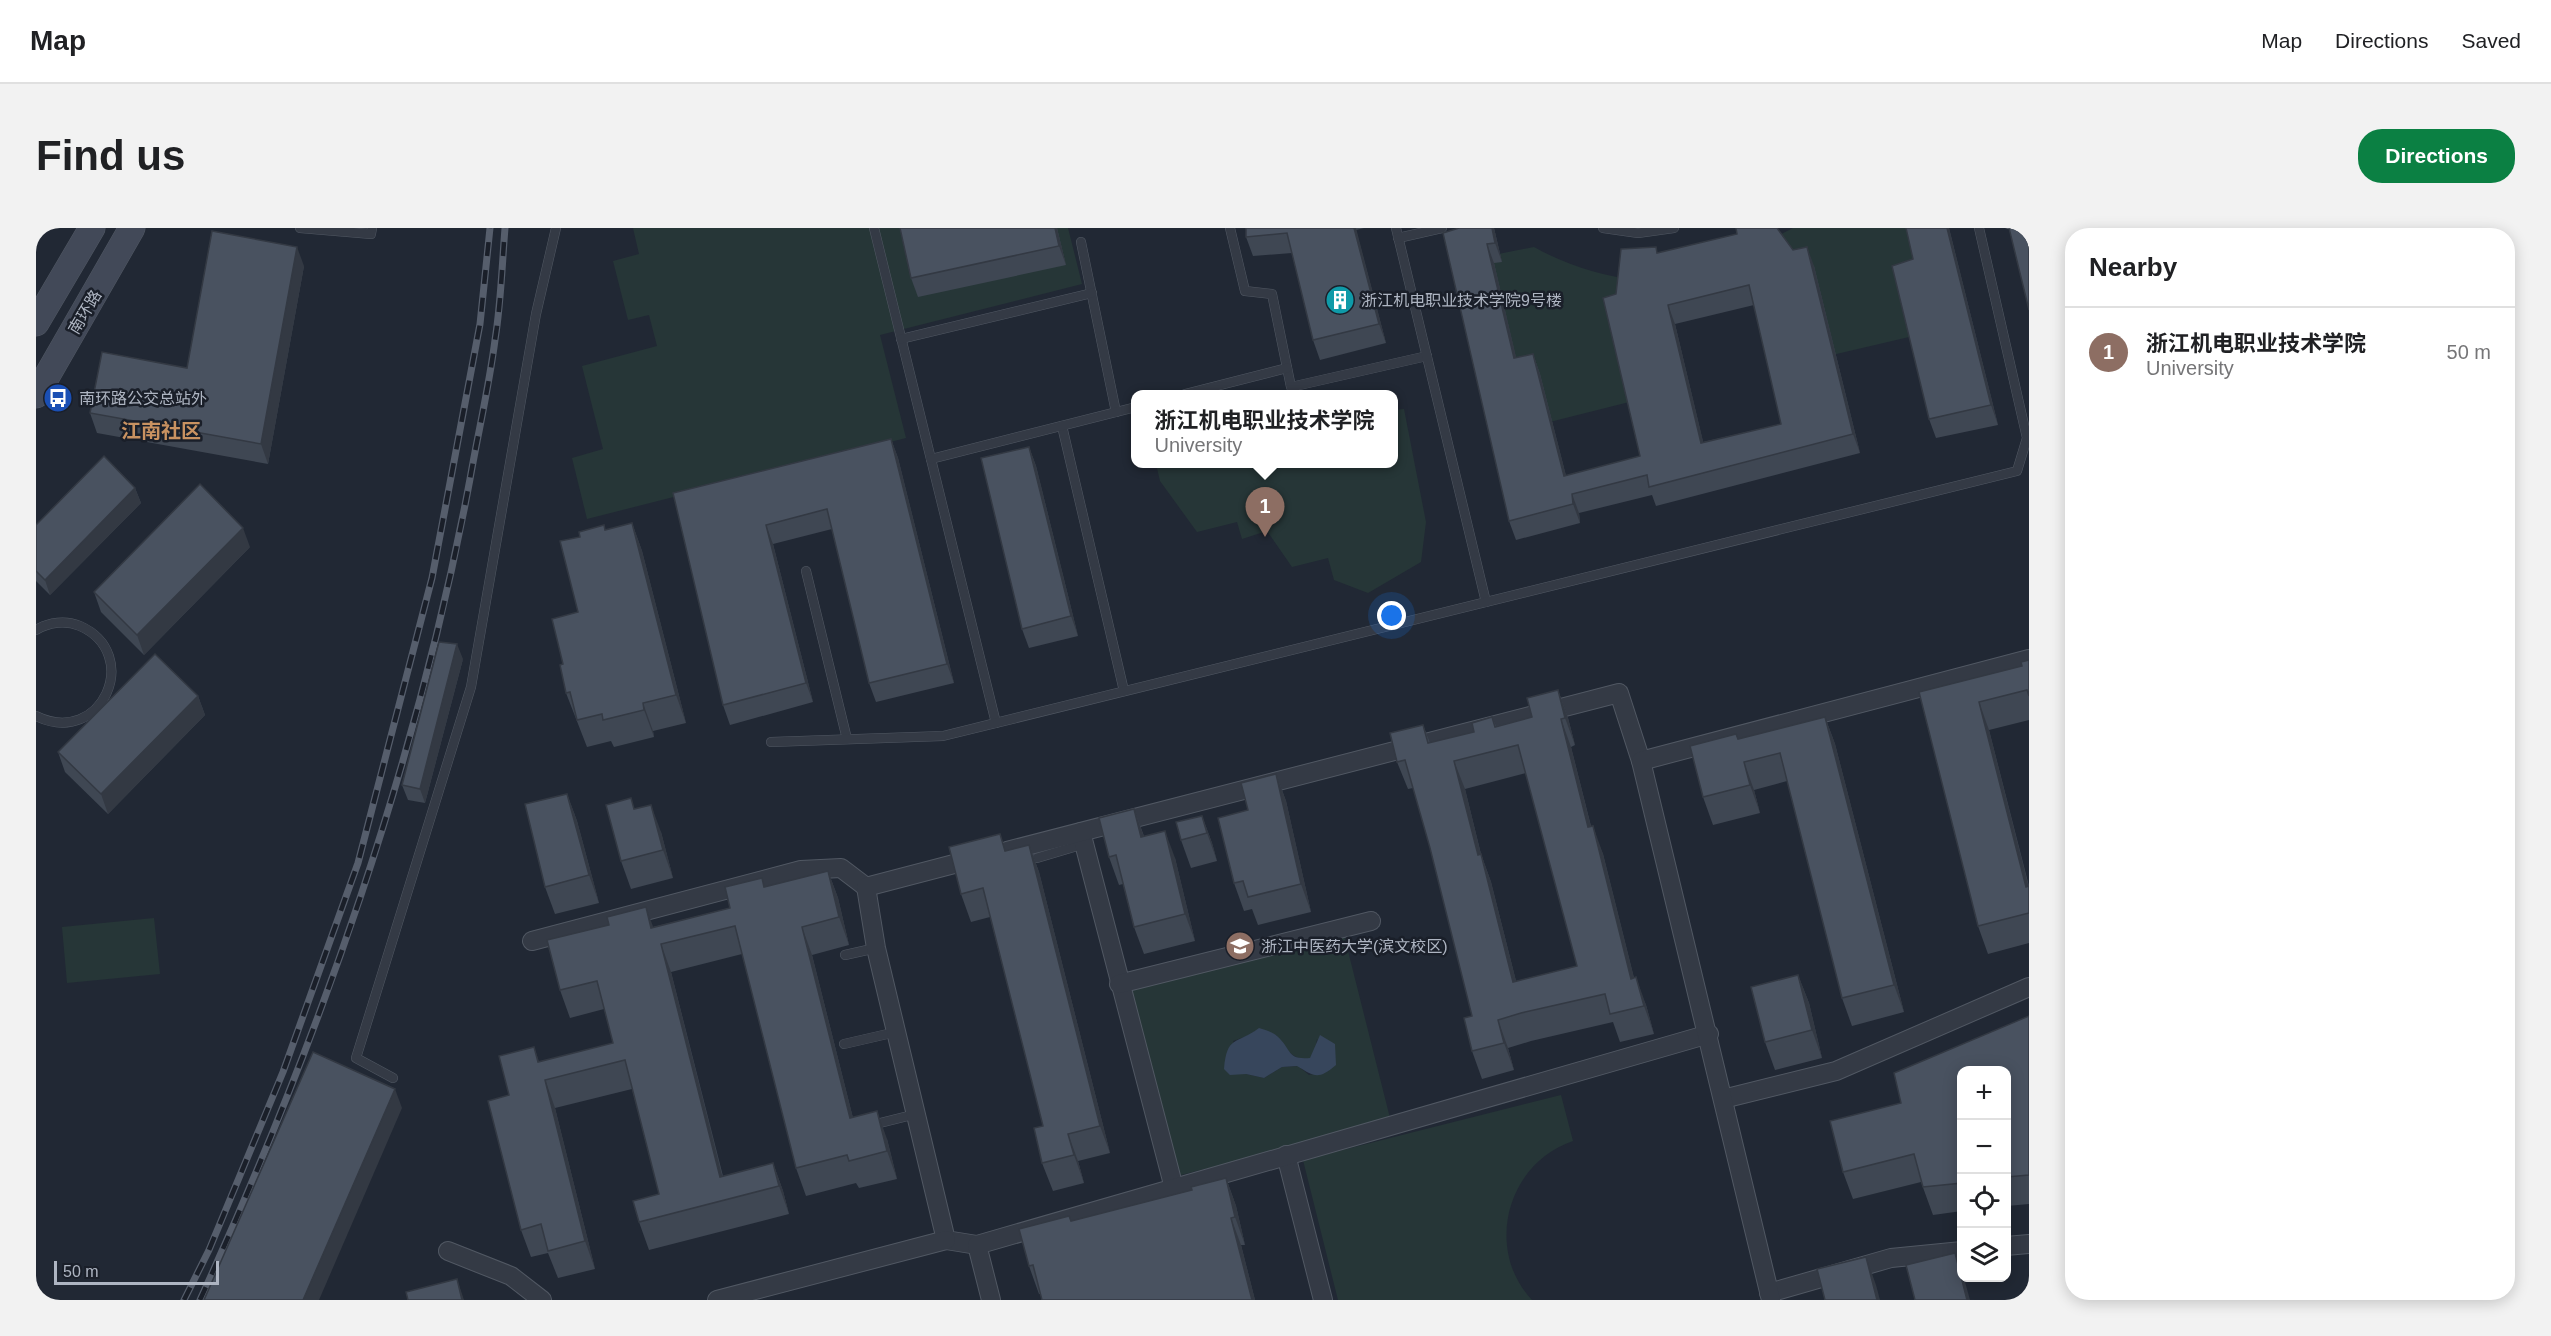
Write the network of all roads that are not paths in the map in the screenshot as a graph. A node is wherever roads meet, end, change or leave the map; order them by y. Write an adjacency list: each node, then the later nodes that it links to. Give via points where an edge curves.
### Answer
1 (92, 228): 15 (main road)
2 (132, 228): 20 (main road, 南环路)
3 (300, 228): 4 (lane, via 371,234)
4 (372, 228)
5 (556, 228): 47 (lane, via 536,314 471,687 356,1058)
6 (874, 228): 16 (lane)
7 (1230, 228): 18 (lane, via 1245,291 1272,294)
8 (1442, 228): 12 (lane)
9 (1604, 228): 10 (lane, via 1638,233)
10 (1674, 228)
11 (1979, 228): 26 (lane, via 2027,438 2018,471)
12 (1397, 233): 17 (lane)
13 (1081, 242): 14 (lane)
14 (1092, 293): 16 (lane); 22 (lane)
15 (36, 323)
16 (901, 339): 24 (lane)
17 (1427, 356): 18 (lane, via 1291,387); 26 (lane)
18 (1287, 368): 19 (lane)
19 (1201, 390)
20 (36, 395)
21 (1131, 408): 22 (lane)
22 (1116, 412): 23 (lane)
23 (1062, 426): 24 (lane); 29 (lane)
24 (931, 459): 31 (lane)
25 (806, 571): 32 (lane)
26 (1486, 602): 29 (lane)
27 (36, 630): 30 (lane, via 63,622 88,630 106,649 112,675 104,700 85,717 60,723)
28 (2029, 659): 34 (street)
29 (1124, 691): 31 (lane)
30 (36, 716)
31 (996, 723): 32 (lane, via 943,736)
32 (847, 739): 33 (lane)
33 (771, 742)
34 (1641, 761): 35 (street, via 1619,693); 45 (street)
35 (1082, 838): 36 (lane); 37 (street); 42 (street)
36 (1037, 858)
37 (866, 887): 39 (street, via 841,868 801,870); 40 (street)
38 (1371, 921): 42 (street)
39 (532, 940)
40 (876, 948): 41 (lane); 44 (street)
41 (845, 956)
42 (1119, 984): 52 (street)
43 (2029, 987): 48 (street, via 1836,1071)
44 (896, 1032): 46 (lane); 49 (street)
45 (1709, 1034): 48 (street); 51 (street)
46 (844, 1044)
47 (393, 1078)
48 (1723, 1099): 59 (street)
49 (916, 1114): 50 (lane); 53 (street)
50 (870, 1126)
51 (1286, 1155): 52 (street); 63 (street)
52 (1174, 1188): 55 (street)
53 (946, 1240): 55 (street); 61 (street)
54 (2029, 1244): 56 (street)
55 (977, 1245): 62 (street)
56 (2011, 1246)
57 (448, 1251): 60 (street, via 511,1276)
58 (1957, 1251): 59 (street, via 1891,1258)
59 (1770, 1297)
60 (542, 1300)
61 (717, 1300)
62 (991, 1300)
63 (1323, 1300)

